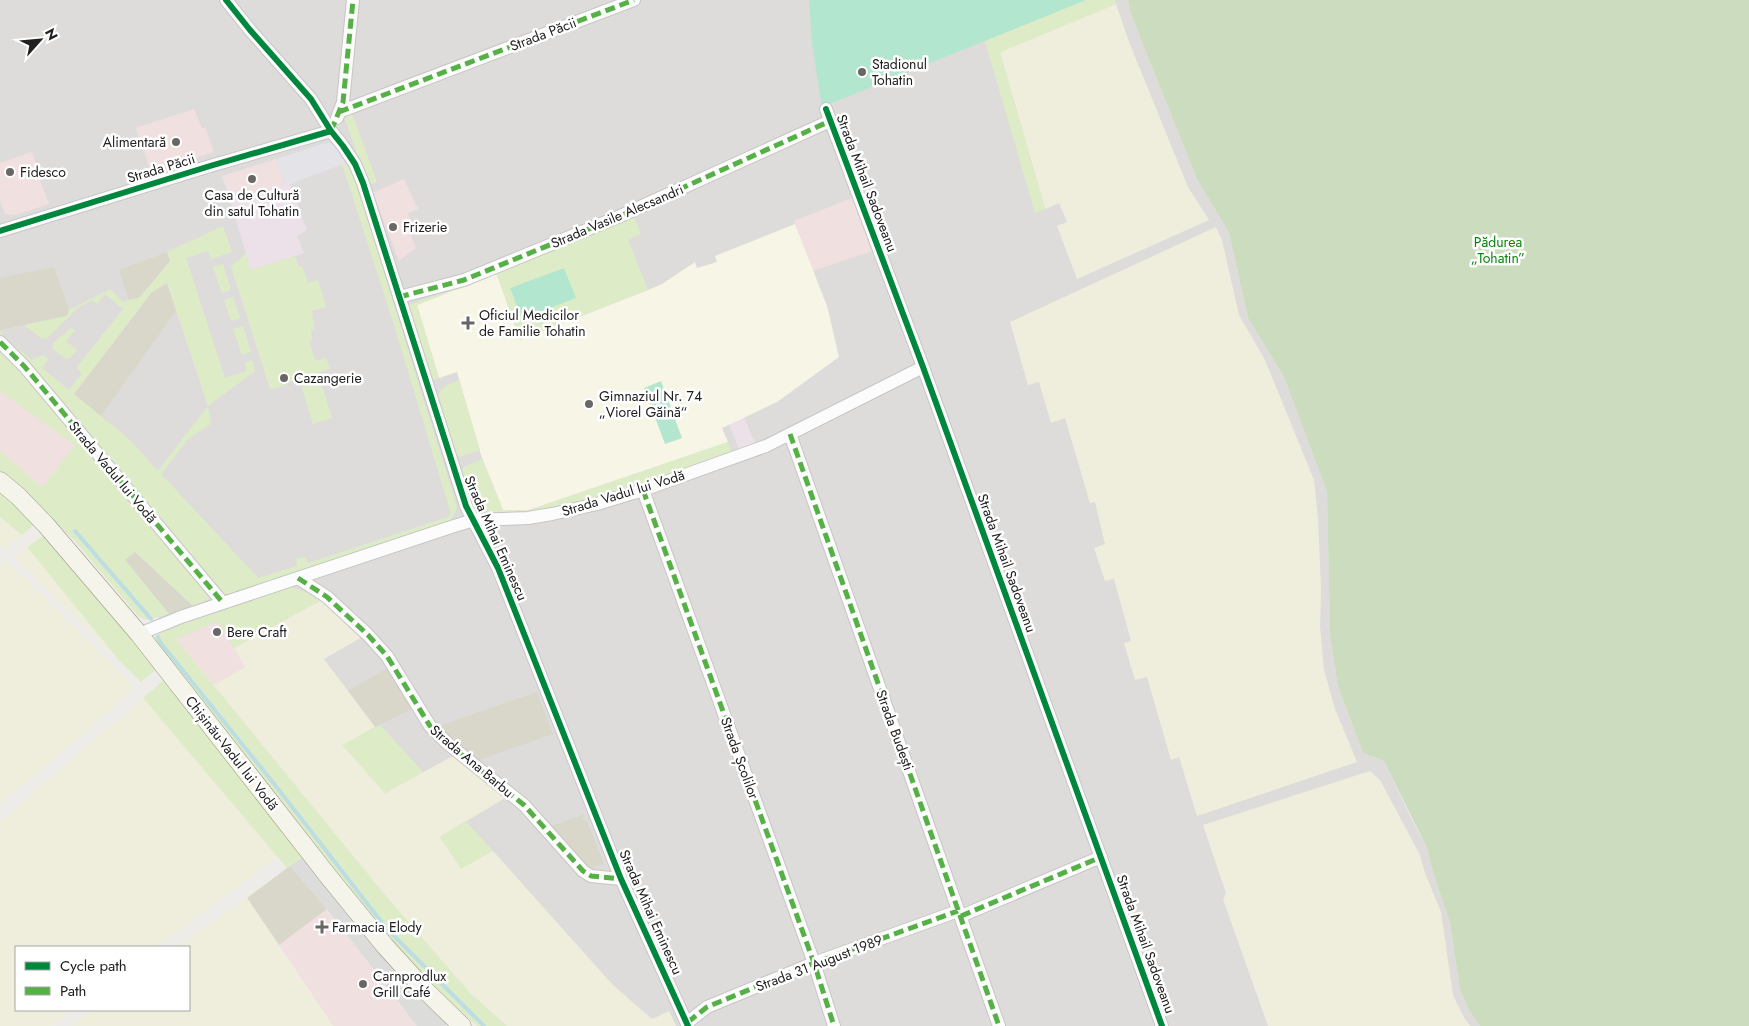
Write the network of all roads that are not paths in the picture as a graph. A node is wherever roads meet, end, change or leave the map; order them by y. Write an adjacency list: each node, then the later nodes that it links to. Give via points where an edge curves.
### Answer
1 (226, 0): 6 (street, Strada Mihai Eminescu, via 311,99)
2 (353, 0): 4 (street, via 343,102)
3 (634, 0): 4 (street, Strada Păcii)
4 (339, 112): 6 (street)
5 (828, 115): 8 (street, Strada Vasile Alecsandri, via 608,221 464,280); 10 (street, Strada Mihail Sadoveanu)
6 (331, 131): 7 (street, Strada Păcii); 8 (street, Strada Mihai Eminescu, via 351,158 360,177)
7 (0, 230)
8 (399, 297): 14 (street, Strada Mihai Eminescu, via 452,466)
9 (0, 342): 16 (street, Strada Vadul lui Vodă, via 24,366)
10 (923, 367): 11 (street, Strada Vadul lui Vodă); 18 (street, Strada Mihail Sadoveanu)
11 (790, 434): 13 (street, Strada Vadul lui Vodă, via 766,446); 20 (street, Strada Budești)
12 (0, 481): 17 (main road, Chișinău-Vadul lui Vodă, via 46,525)
13 (644, 490): 14 (street, Strada Vadul lui Vodă, via 552,514); 21 (street, Strada Școlilor)
14 (474, 520): 15 (street, Strada Vadul lui Vodă); 19 (street, Strada Mihai Eminescu, via 498,568)
15 (298, 578): 16 (street, Strada Vadul lui Vodă); 19 (street, Strada Ana Barbu, via 327,597 368,635 387,656 430,726 447,744 524,805 583,872)
16 (223, 603): 17 (street, Strada Vadul lui Vodă)
17 (139, 634): 23 (main road, Chișinău-Vadul lui Vodă, via 385,946)
18 (1101, 857): 20 (street, Strada 31 August 1989); 26 (street, Strada Mihail Sadoveanu)
19 (621, 879): 22 (street, Strada Mihai Eminescu)
20 (960, 913): 21 (street, Strada 31 August 1989); 25 (street, Strada Budești)
21 (814, 963): 22 (street, Strada 31 August 1989, via 707,1007); 24 (street, Strada Școlilor)
22 (688, 1024)
23 (462, 1026)
24 (834, 1026)
25 (999, 1026)
26 (1162, 1026)

